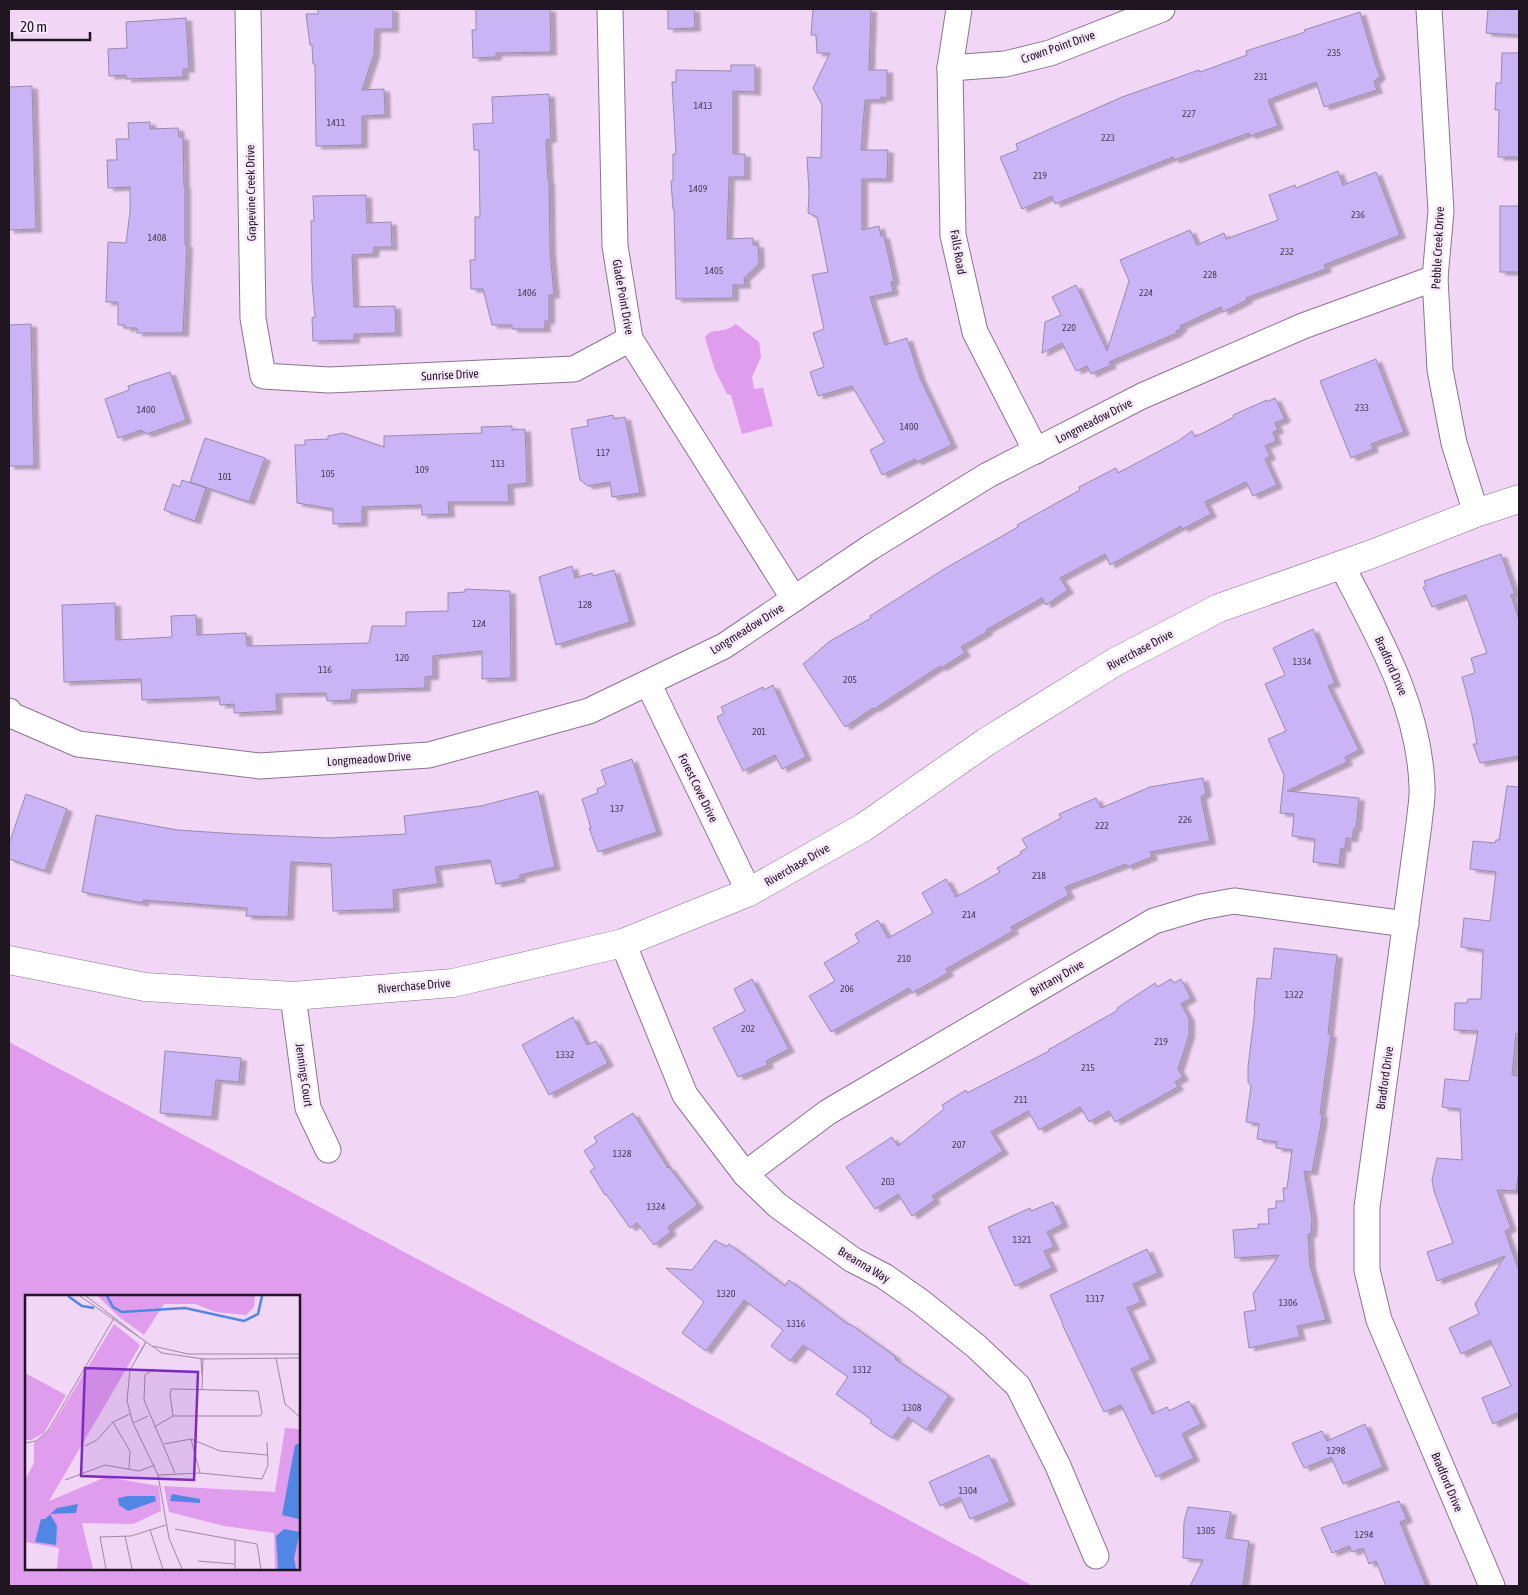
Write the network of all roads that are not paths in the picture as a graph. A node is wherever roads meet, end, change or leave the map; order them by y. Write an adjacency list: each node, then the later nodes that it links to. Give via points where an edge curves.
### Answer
1 (248, 9): 9 (street, Grapevine Creek Drive, via 253,318)
2 (610, 9): 8 (street, Glade Point Drive, via 615,246)
3 (959, 9): 6 (street, Falls Road)
4 (1162, 9): 6 (street, Crown Point Drive, via 1050,53 1005,64)
5 (1428, 9): 7 (street, Pebble Creek Drive, via 1441,211)
6 (950, 68): 10 (street, Falls Road, via 953,235 975,332)
7 (1435, 278): 10 (street, Longmeadow Drive, via 1303,326 1151,392); 12 (street, Pebble Creek Drive, via 1440,370 1454,443)
8 (630, 340): 9 (street, Sunrise Drive, via 574,369 329,380); 14 (street, Glade Point Drive)
9 (263, 376)
10 (1036, 451): 14 (street, Longmeadow Drive, via 988,475)
11 (1519, 499): 12 (street, Riverchase Drive)
12 (1476, 513): 13 (street, Riverchase Drive)
13 (1340, 564): 17 (street, Riverchase Drive, via 1219,608 1115,662 986,742 864,827); 18 (street, Bradford Drive, via 1389,657 1408,706 1418,745 1422,787)
14 (794, 599): 15 (street, Longmeadow Drive, via 724,646)
15 (648, 683): 16 (street, Longmeadow Drive, via 590,711 429,755 260,766 78,744 11,715); 17 (street, Forest Cove Drive)
16 (9, 711)
17 (748, 892): 19 (street, Riverchase Drive)
18 (1406, 924): 23 (street, Brittany Drive, via 1234,901 1200,906 1154,921 828,1112); 25 (street, Bradford Drive, via 1367,1207 1367,1270 1378,1320)
19 (623, 943): 21 (street, Riverchase Drive, via 453,983); 23 (street, Breanna Way, via 686,1095)
20 (9, 960): 21 (street, Riverchase Drive, via 146,987)
21 (293, 996): 22 (street, Jennings Court, via 308,1108)
22 (328, 1150)
23 (746, 1174): 24 (street, Breanna Way, via 777,1205 853,1260 884,1276 921,1302 976,1346 1018,1386 1058,1466)
24 (1096, 1556)
25 (1492, 1586)

